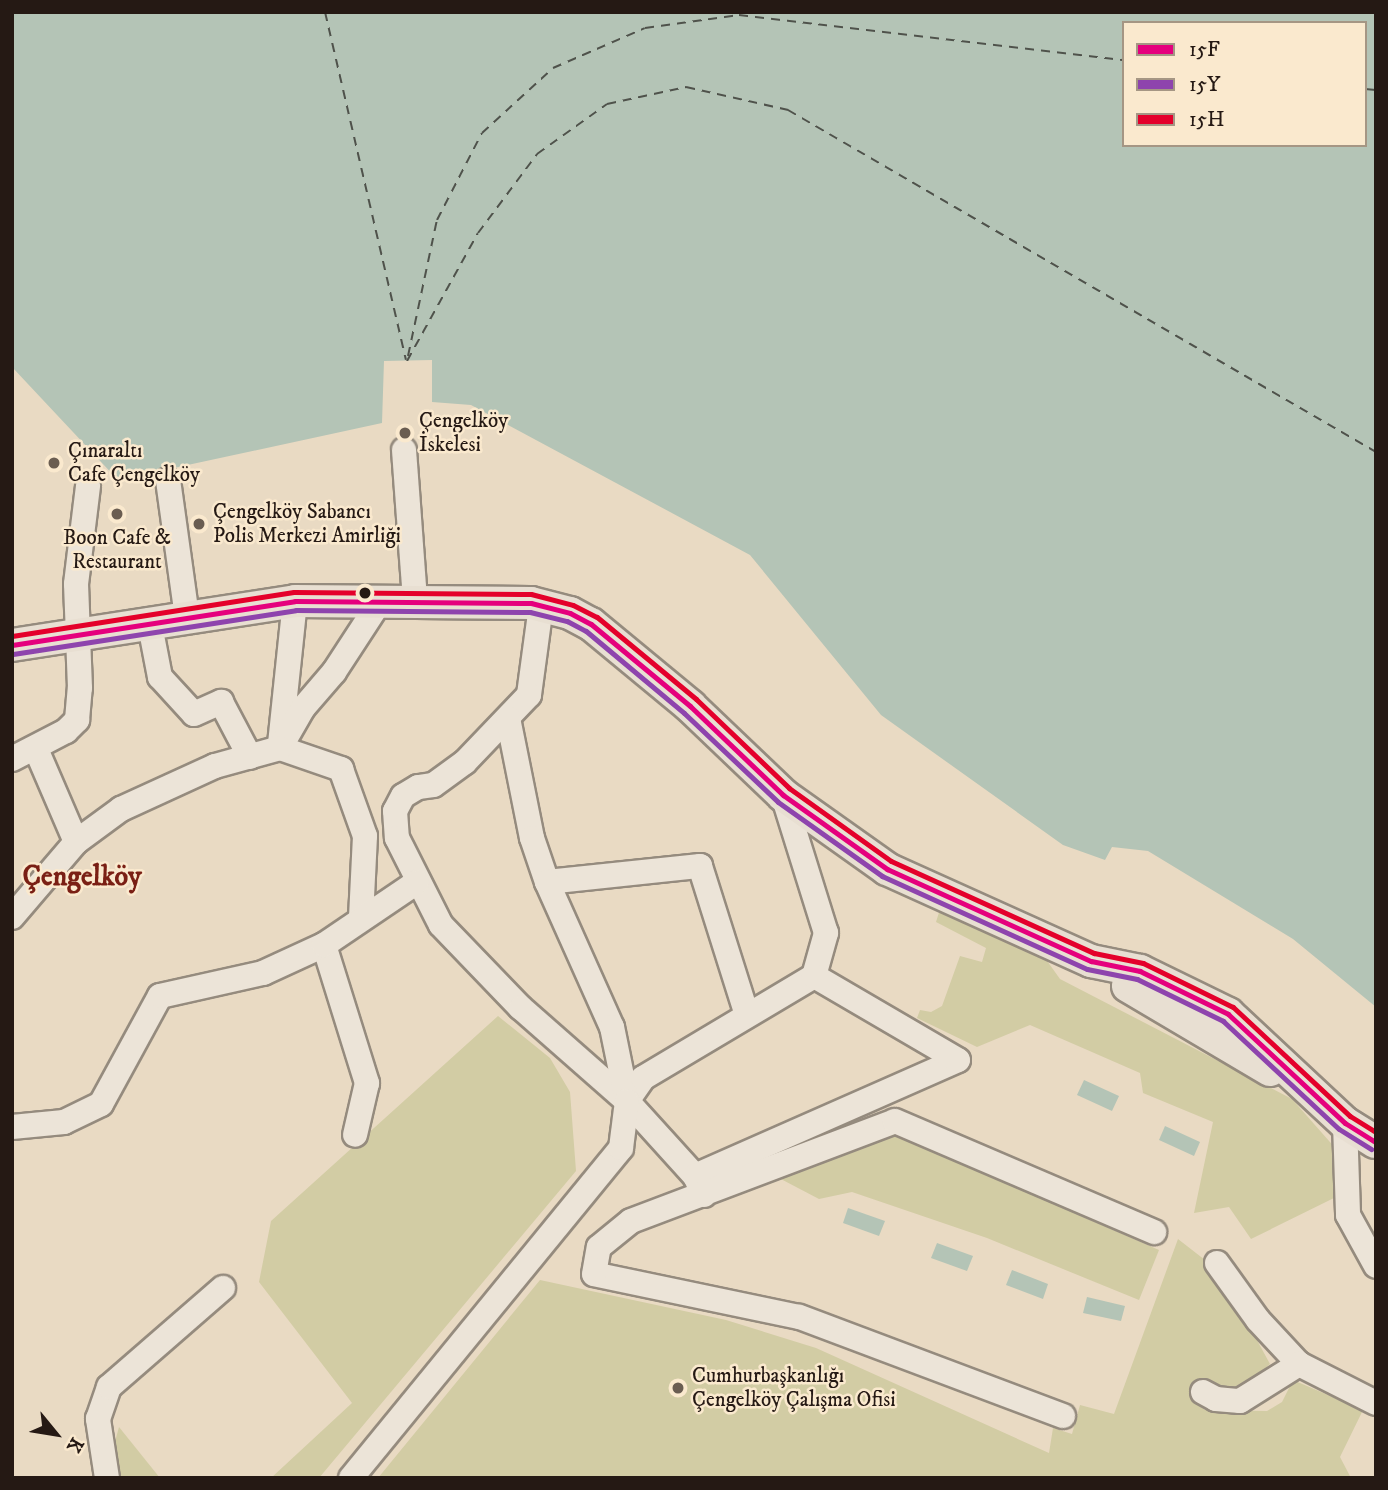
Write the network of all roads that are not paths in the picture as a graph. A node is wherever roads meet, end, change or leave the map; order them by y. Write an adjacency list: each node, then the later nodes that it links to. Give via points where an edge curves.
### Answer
1 (404, 450): 6 (street)
2 (168, 480): 8 (street)
3 (88, 486): 10 (street, via 76,584)
4 (380, 600): 5 (main road); 6 (main road); 13 (street)
5 (295, 601): 8 (main road); 13 (street)
6 (415, 601): 7 (main road)
7 (541, 606): 12 (street, via 529,695); 17 (main road, via 591,624 690,706)
8 (187, 617): 9 (main road)
9 (149, 621): 10 (main road); 15 (street, via 160,677 194,714 221,702)
10 (77, 634): 11 (main road); 14 (street, via 80,688 76,720)
11 (12, 645)
12 (508, 718): 19 (street, via 532,838); 20 (street, via 465,762 433,785 410,792 399,804 397,838)
13 (280, 748): 15 (street); 22 (street, via 341,769 365,835)
14 (36, 749): 16 (street); 18 (street)
15 (250, 757): 18 (street, via 215,766 121,808)
16 (12, 759)
17 (783, 795): 24 (street, via 826,933); 27 (main road, via 887,869 1070,952)
18 (76, 842): 21 (street)
19 (547, 881): 25 (street, via 700,866); 26 (street, via 612,1027)
20 (417, 882): 22 (street); 26 (street, via 450,934 521,1008)
21 (12, 917)
22 (361, 917): 23 (street)
23 (324, 945): 28 (street, via 263,973 160,996 101,1104 64,1122); 29 (street, via 367,1083)
24 (814, 976): 25 (street); 31 (street, via 958,1060)
25 (747, 1015): 26 (street, via 643,1078)
26 (627, 1101): 31 (street); 41 (street, via 621,1148)
27 (1338, 1116): 30 (main road); 34 (street, via 1348,1215)
28 (12, 1127)
29 (355, 1136)
30 (1376, 1142)
31 (700, 1185): 32 (street, via 895,1121); 39 (street, via 631,1221 599,1247 594,1274 799,1317)
32 (1154, 1232)
33 (1217, 1263): 36 (street, via 1258,1320)
34 (1376, 1266)
35 (223, 1289): 40 (street, via 109,1387 97,1419)
36 (1299, 1364): 37 (street, via 1240,1401 1216,1399); 38 (street)
37 (1203, 1392)
38 (1376, 1403)
39 (1063, 1416)
40 (107, 1478)
41 (351, 1478)

